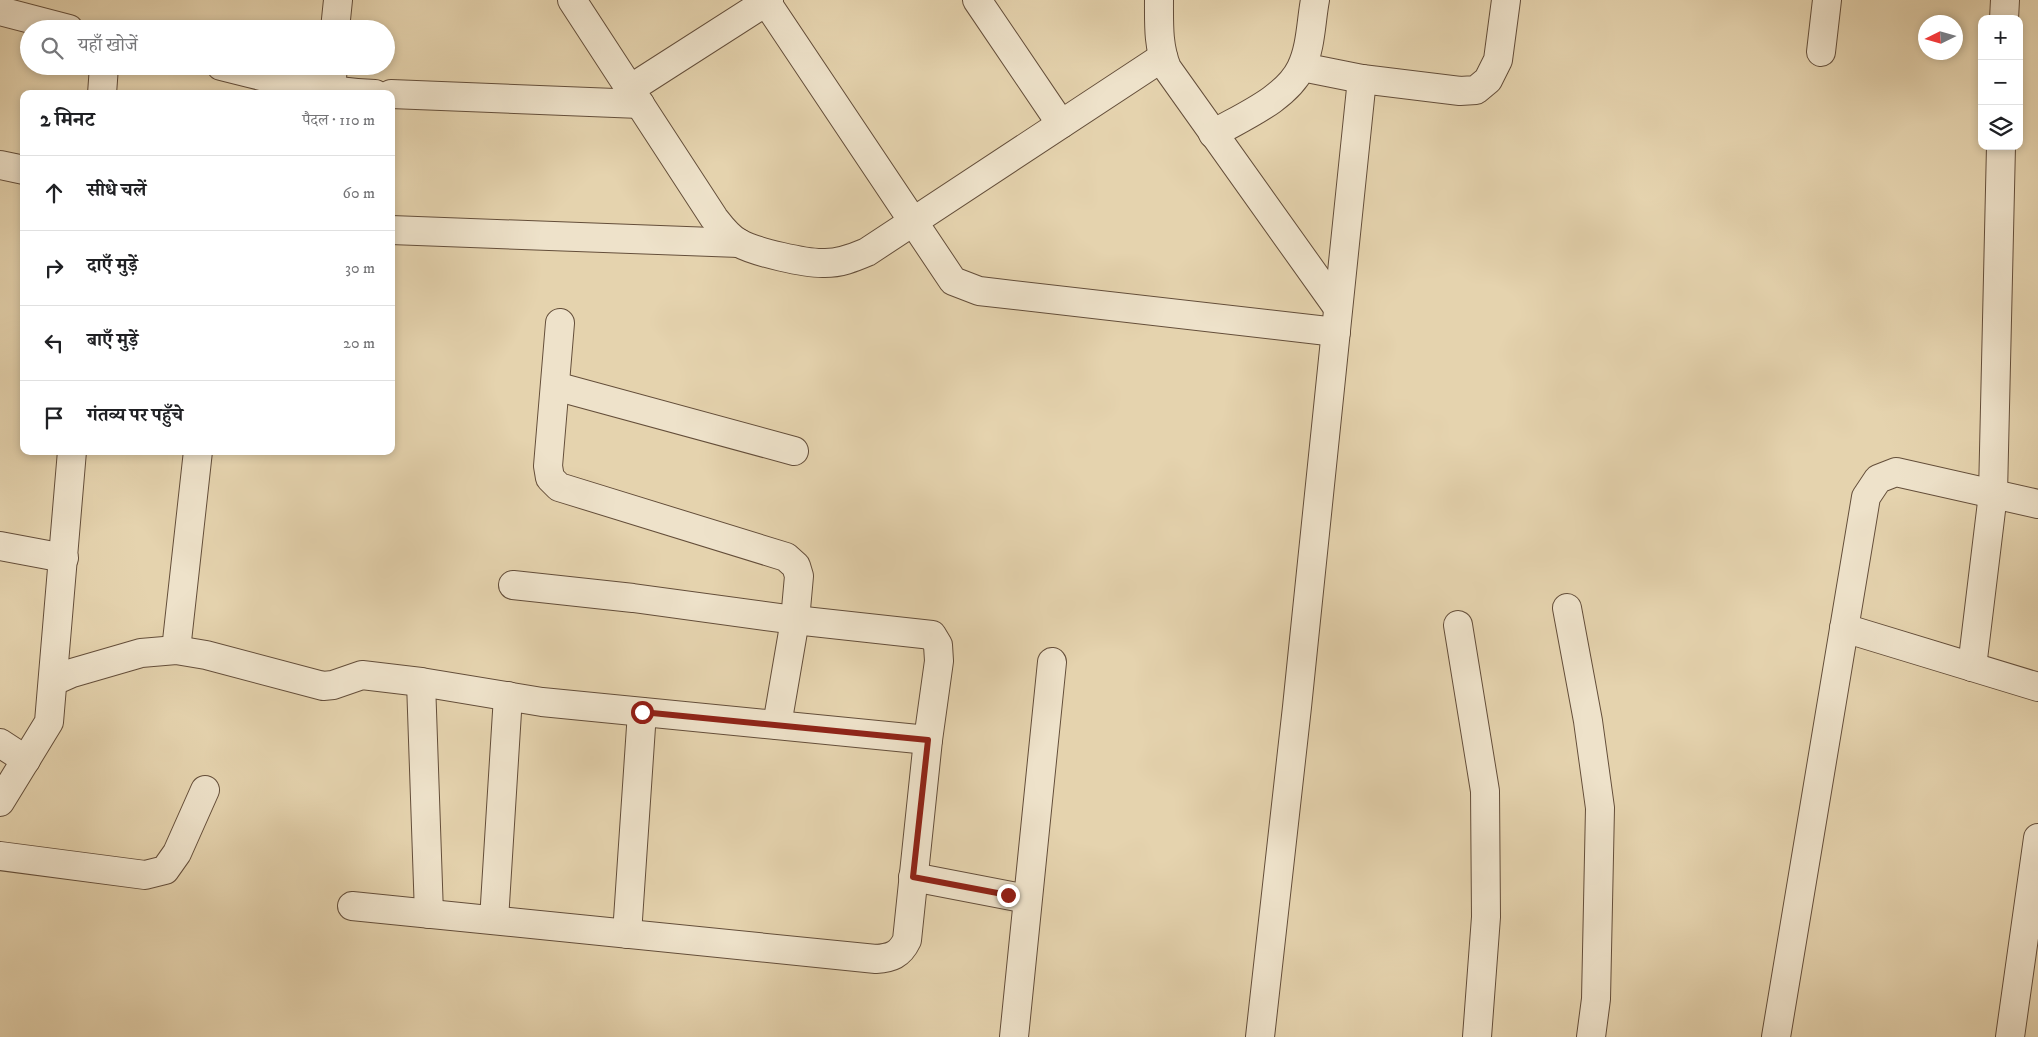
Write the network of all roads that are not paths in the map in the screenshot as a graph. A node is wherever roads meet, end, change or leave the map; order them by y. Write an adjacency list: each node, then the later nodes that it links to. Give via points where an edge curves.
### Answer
1 (338, 0): 13 (street)
2 (572, 0): 23 (street)
3 (977, 0): 25 (street)
4 (1159, 0): 15 (street, via 1159,39)
5 (1315, 0): 16 (street)
6 (1506, 0): 20 (street, via 1498,60 1488,80 1476,90 1460,91)
7 (1827, 0): 14 (street)
8 (2005, 0): 11 (street)
9 (767, 1): 23 (street); 30 (street)
10 (0, 11): 12 (street)
11 (2004, 15)
12 (34, 20)
13 (337, 20)
14 (1821, 52)
15 (1163, 57): 25 (street); 26 (street, via 1167,68)
16 (1302, 67): 20 (street); 26 (street, via 1281,94)
17 (103, 75): 21 (street)
18 (258, 75): 19 (street, via 299,85)
19 (332, 78): 22 (street)
20 (1362, 79): 33 (street)
21 (102, 90)
22 (366, 90)
23 (635, 96): 24 (street); 32 (street, via 714,218)
24 (395, 98)
25 (1061, 124): 30 (street)
26 (1214, 134): 33 (street)
27 (2001, 150): 39 (street)
28 (0, 165): 29 (street)
29 (20, 169)
30 (912, 222): 32 (street, via 867,252 824,264 794,260); 33 (street, via 953,281 979,291)
31 (395, 230): 32 (street)
32 (739, 243)
33 (1337, 320): 71 (street)
34 (560, 323): 35 (street)
35 (555, 386): 36 (street); 45 (street, via 548,466 550,478 559,487 786,557 796,566 799,576)
36 (794, 451)
37 (72, 455): 42 (street)
38 (198, 455): 48 (street)
39 (1993, 494): 40 (street); 47 (street, via 1896,472 1878,479 1866,497); 50 (street)
40 (2038, 504)
41 (0, 546): 42 (street)
42 (64, 558): 51 (street)
43 (512, 585): 45 (street)
44 (1567, 608): 73 (street, via 1600,808 1596,999)
45 (795, 620): 56 (street); 57 (street, via 932,635 938,645 939,661)
46 (1458, 625): 72 (street, via 1485,791 1486,917)
47 (1844, 628): 50 (street); 74 (street)
48 (176, 650): 51 (street, via 141,653); 52 (street, via 323,686 362,675)
49 (1052, 662): 65 (street)
50 (1972, 667): 53 (street)
51 (54, 681): 59 (street, via 49,722)
52 (421, 682): 54 (street); 67 (street)
53 (2038, 687)
54 (508, 696): 55 (street); 68 (street)
55 (642, 712): 56 (street); 69 (street)
56 (777, 725): 57 (street)
57 (928, 740): 64 (street)
58 (0, 743): 59 (street)
59 (26, 760): 61 (street)
60 (205, 790): 63 (street, via 177,853 165,870 145,875)
61 (0, 802)
62 (2038, 838): 75 (street)
63 (0, 856)
64 (913, 877): 65 (street); 69 (street, via 907,940 902,950 891,958)
65 (1027, 899): 70 (street)
66 (352, 906): 67 (street)
67 (429, 914): 68 (street)
68 (494, 920): 69 (street)
69 (626, 934)
70 (1014, 1037)
71 (1260, 1037)
72 (1477, 1037)
73 (1591, 1037)
74 (1776, 1037)
75 (2010, 1037)

